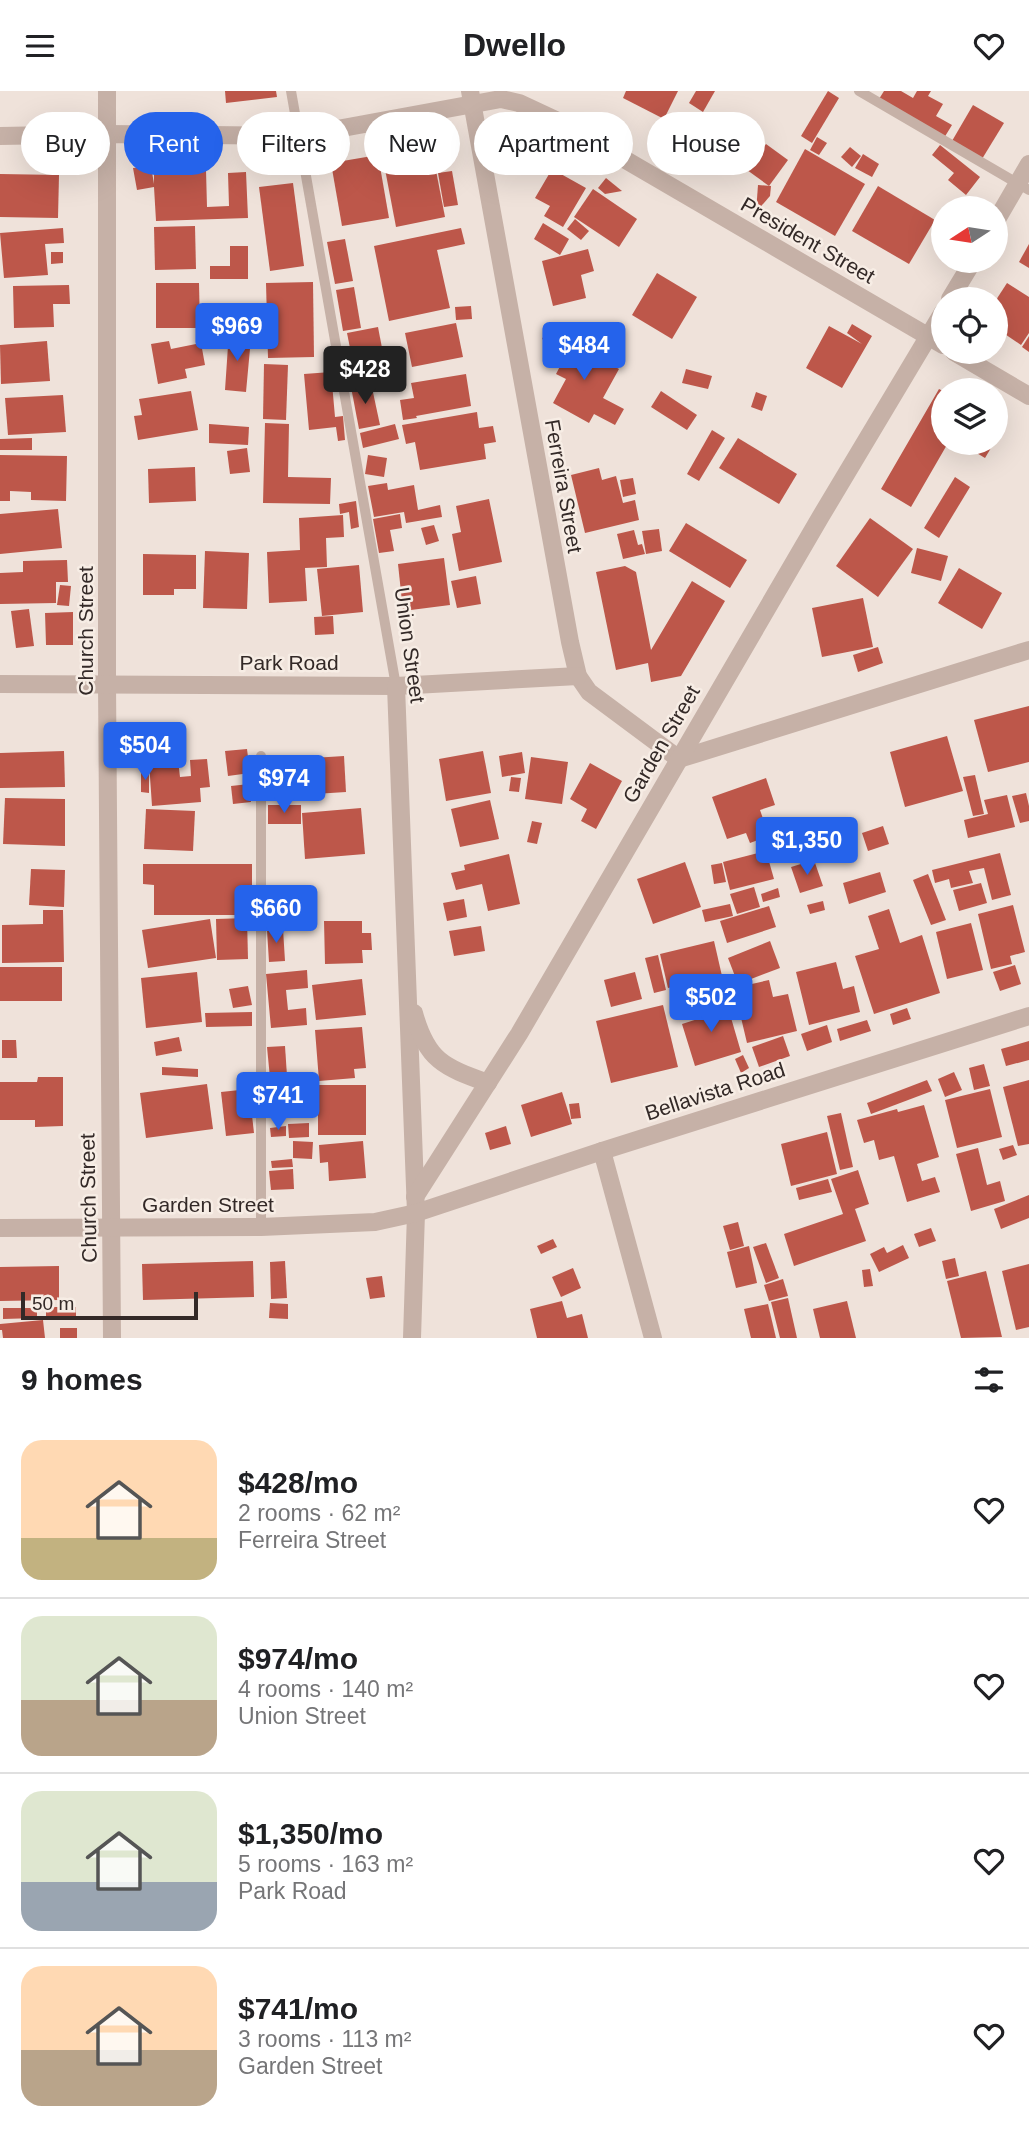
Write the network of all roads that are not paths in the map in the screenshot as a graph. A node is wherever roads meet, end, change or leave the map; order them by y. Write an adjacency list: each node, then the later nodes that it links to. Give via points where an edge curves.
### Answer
1 (107, 91): 5 (street, Church Street)
2 (291, 91): 6 (lane, Union Street)
3 (859, 91): 15 (lane)
4 (472, 98): 7 (street, President Street); 17 (street, President Street, via 519,103 564,124); 22 (street, Ferreira Street)
5 (107, 112)
6 (295, 112)
7 (350, 125)
8 (110, 134): 9 (street, President Street)
9 (237, 135)
10 (0, 136): 11 (street, President Street)
11 (21, 136)
12 (1029, 164): 15 (street)
13 (108, 175): 23 (street, Church Street)
14 (306, 175): 25 (lane, Union Street)
15 (1023, 186): 16 (street)
16 (1008, 205)
17 (931, 338)
18 (931, 349): 27 (street, Garden Street)
19 (974, 364): 20 (street)
20 (1029, 396)
21 (1029, 650): 27 (street)
22 (578, 676): 25 (street, Park Road); 27 (street, Ferreira Street, via 608,708)
23 (107, 683): 24 (street, Park Road); 25 (street, Park Road); 35 (street, Church Street)
24 (0, 684)
25 (396, 686): 28 (street, Union Street)
26 (261, 756): 33 (lane)
27 (679, 759): 30 (street, Garden Street)
28 (406, 986): 30 (street, via 430,1052 451,1068); 32 (street, Union Street)
29 (1029, 1016): 31 (street, Bellavista Road)
30 (488, 1083): 32 (street, Garden Street)
31 (602, 1150): 32 (street, Bellavista Road); 38 (street)
32 (416, 1205): 33 (street, Garden Street, via 375,1222); 37 (street, Union Street)
33 (261, 1227): 35 (street, Garden Street)
34 (0, 1228): 35 (street, Garden Street)
35 (110, 1228): 36 (street, Church Street)
36 (112, 1338)
37 (412, 1338)
38 (653, 1338)

